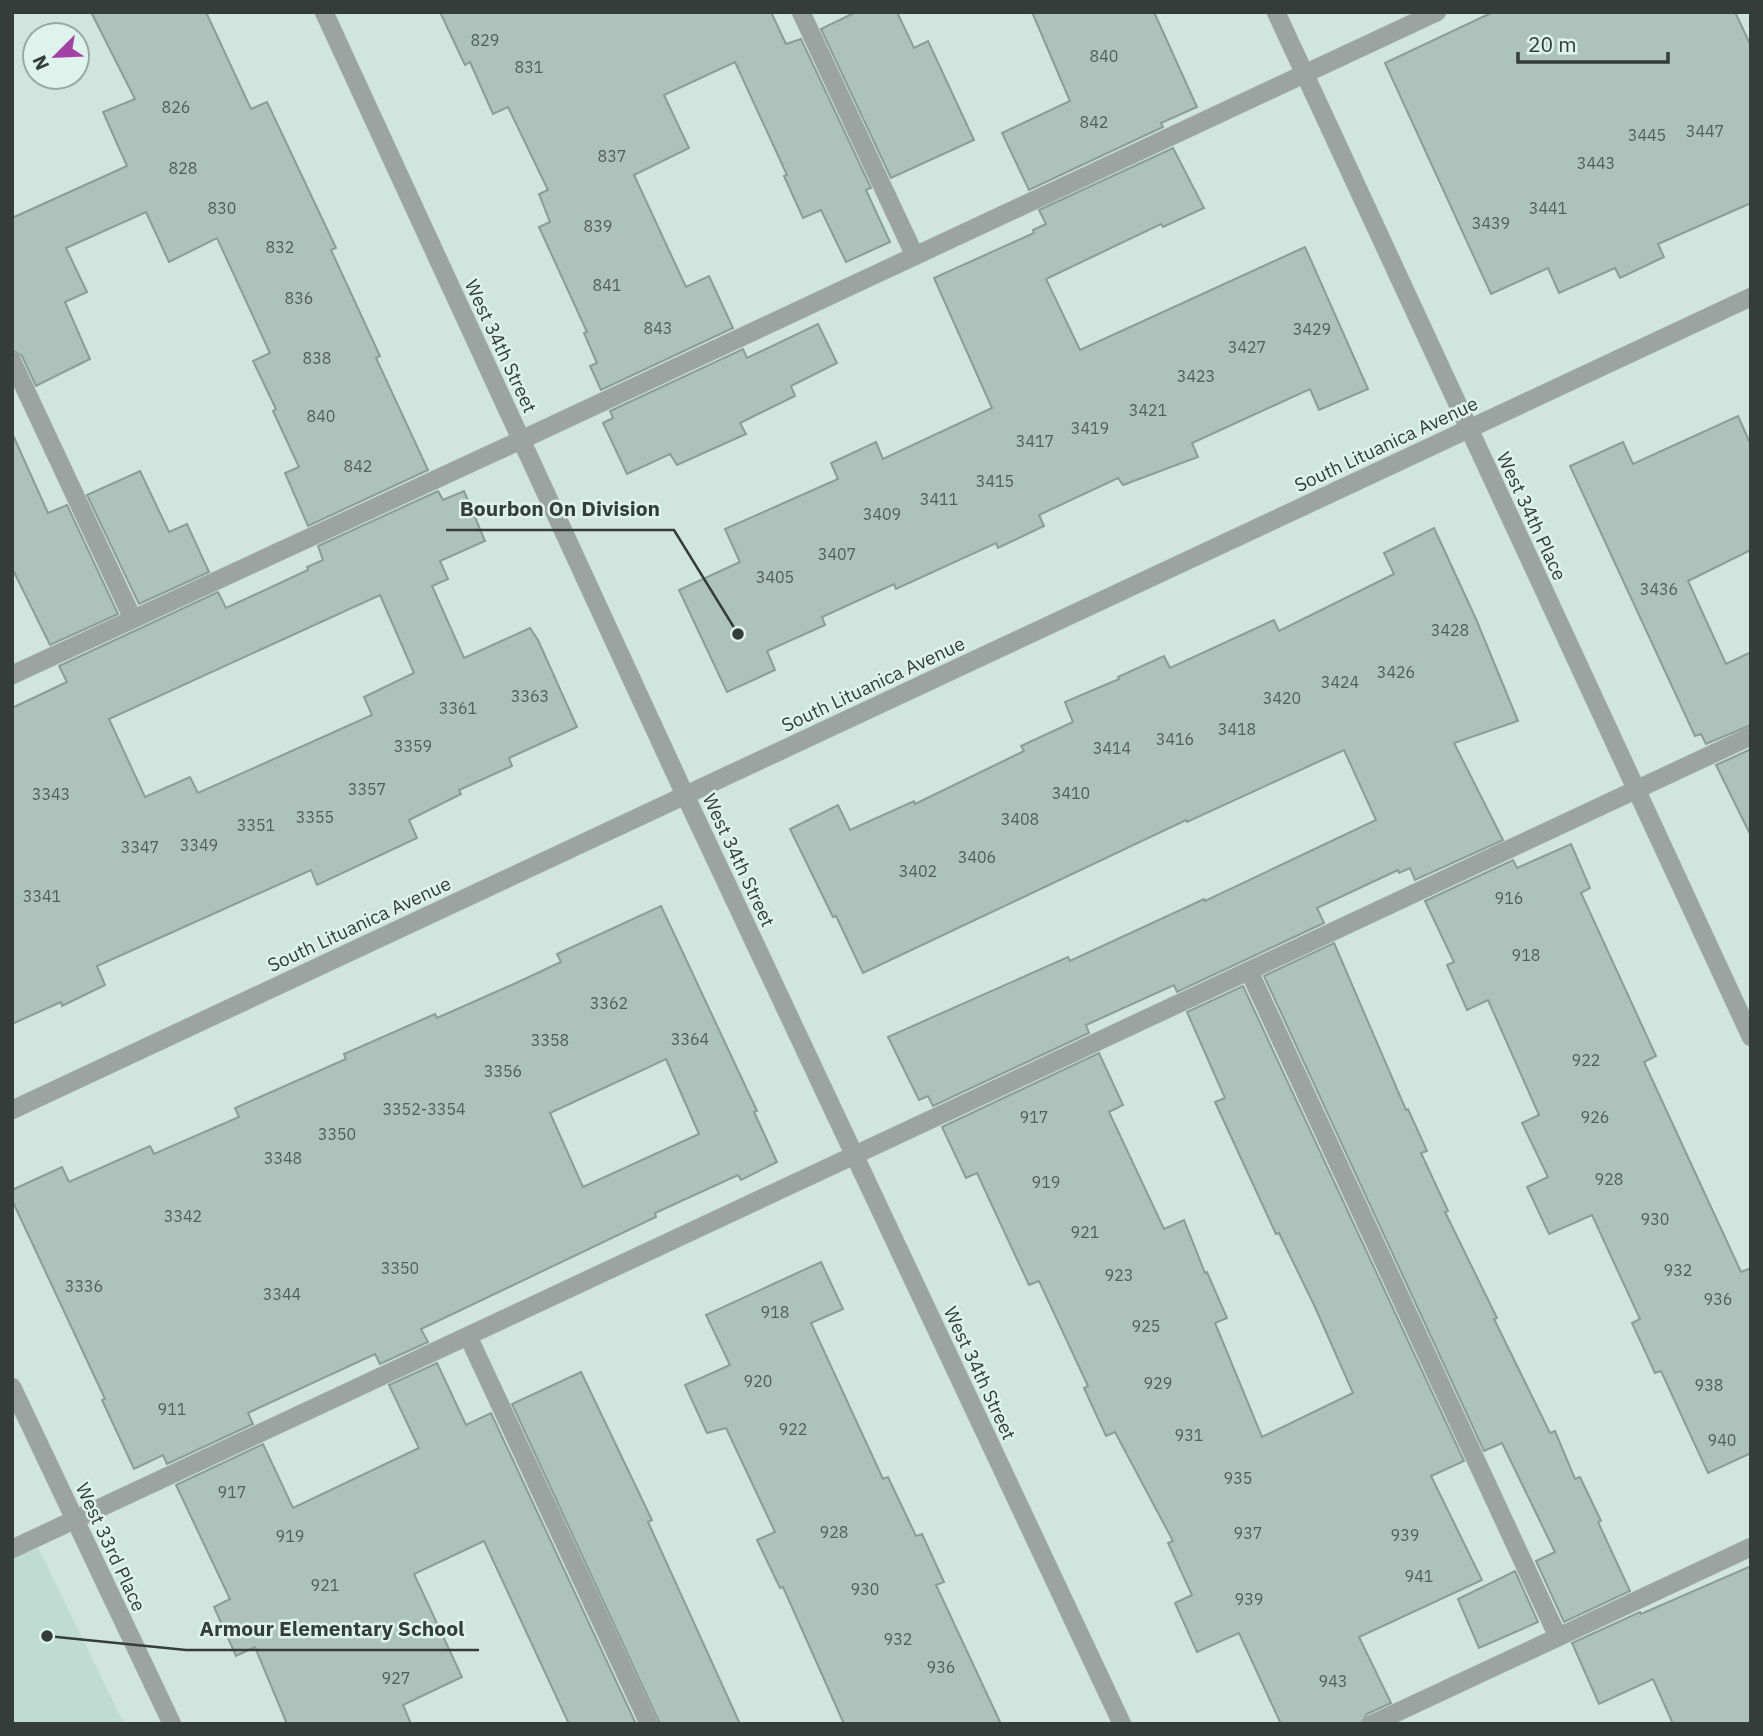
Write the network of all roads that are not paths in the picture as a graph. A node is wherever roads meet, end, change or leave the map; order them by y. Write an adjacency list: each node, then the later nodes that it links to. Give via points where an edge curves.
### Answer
1 (324, 12): 10 (street, West 34th Street)
2 (801, 12): 6 (street)
3 (1276, 12): 5 (street, West 34th Place)
4 (1437, 12): 5 (street)
5 (1304, 73): 6 (street); 9 (street, West 34th Place)
6 (915, 256): 10 (street)
7 (1751, 297): 9 (street, South Lituanica Avenue)
8 (12, 361): 11 (street)
9 (1469, 429): 14 (street, West 34th Place); 15 (street, South Lituanica Avenue)
10 (521, 440): 11 (street); 15 (street, West 34th Street)
11 (133, 619): 12 (street)
12 (12, 675)
13 (1751, 736): 14 (street)
14 (1636, 790): 16 (street); 17 (street, West 34th Place)
15 (685, 795): 18 (street, South Lituanica Avenue); 19 (street, West 34th Street)
16 (1249, 971): 19 (street); 25 (street)
17 (1751, 1037)
18 (12, 1110)
19 (854, 1156): 20 (street); 28 (street, West 34th Street)
20 (468, 1336): 22 (street); 27 (street)
21 (12, 1387): 22 (street, West 33rd Place)
22 (75, 1520): 24 (street); 26 (street, West 33rd Place)
23 (1751, 1547): 25 (street)
24 (12, 1549)
25 (1558, 1637): 29 (street)
26 (172, 1724)
27 (649, 1724)
28 (1122, 1724)
29 (1372, 1724)

